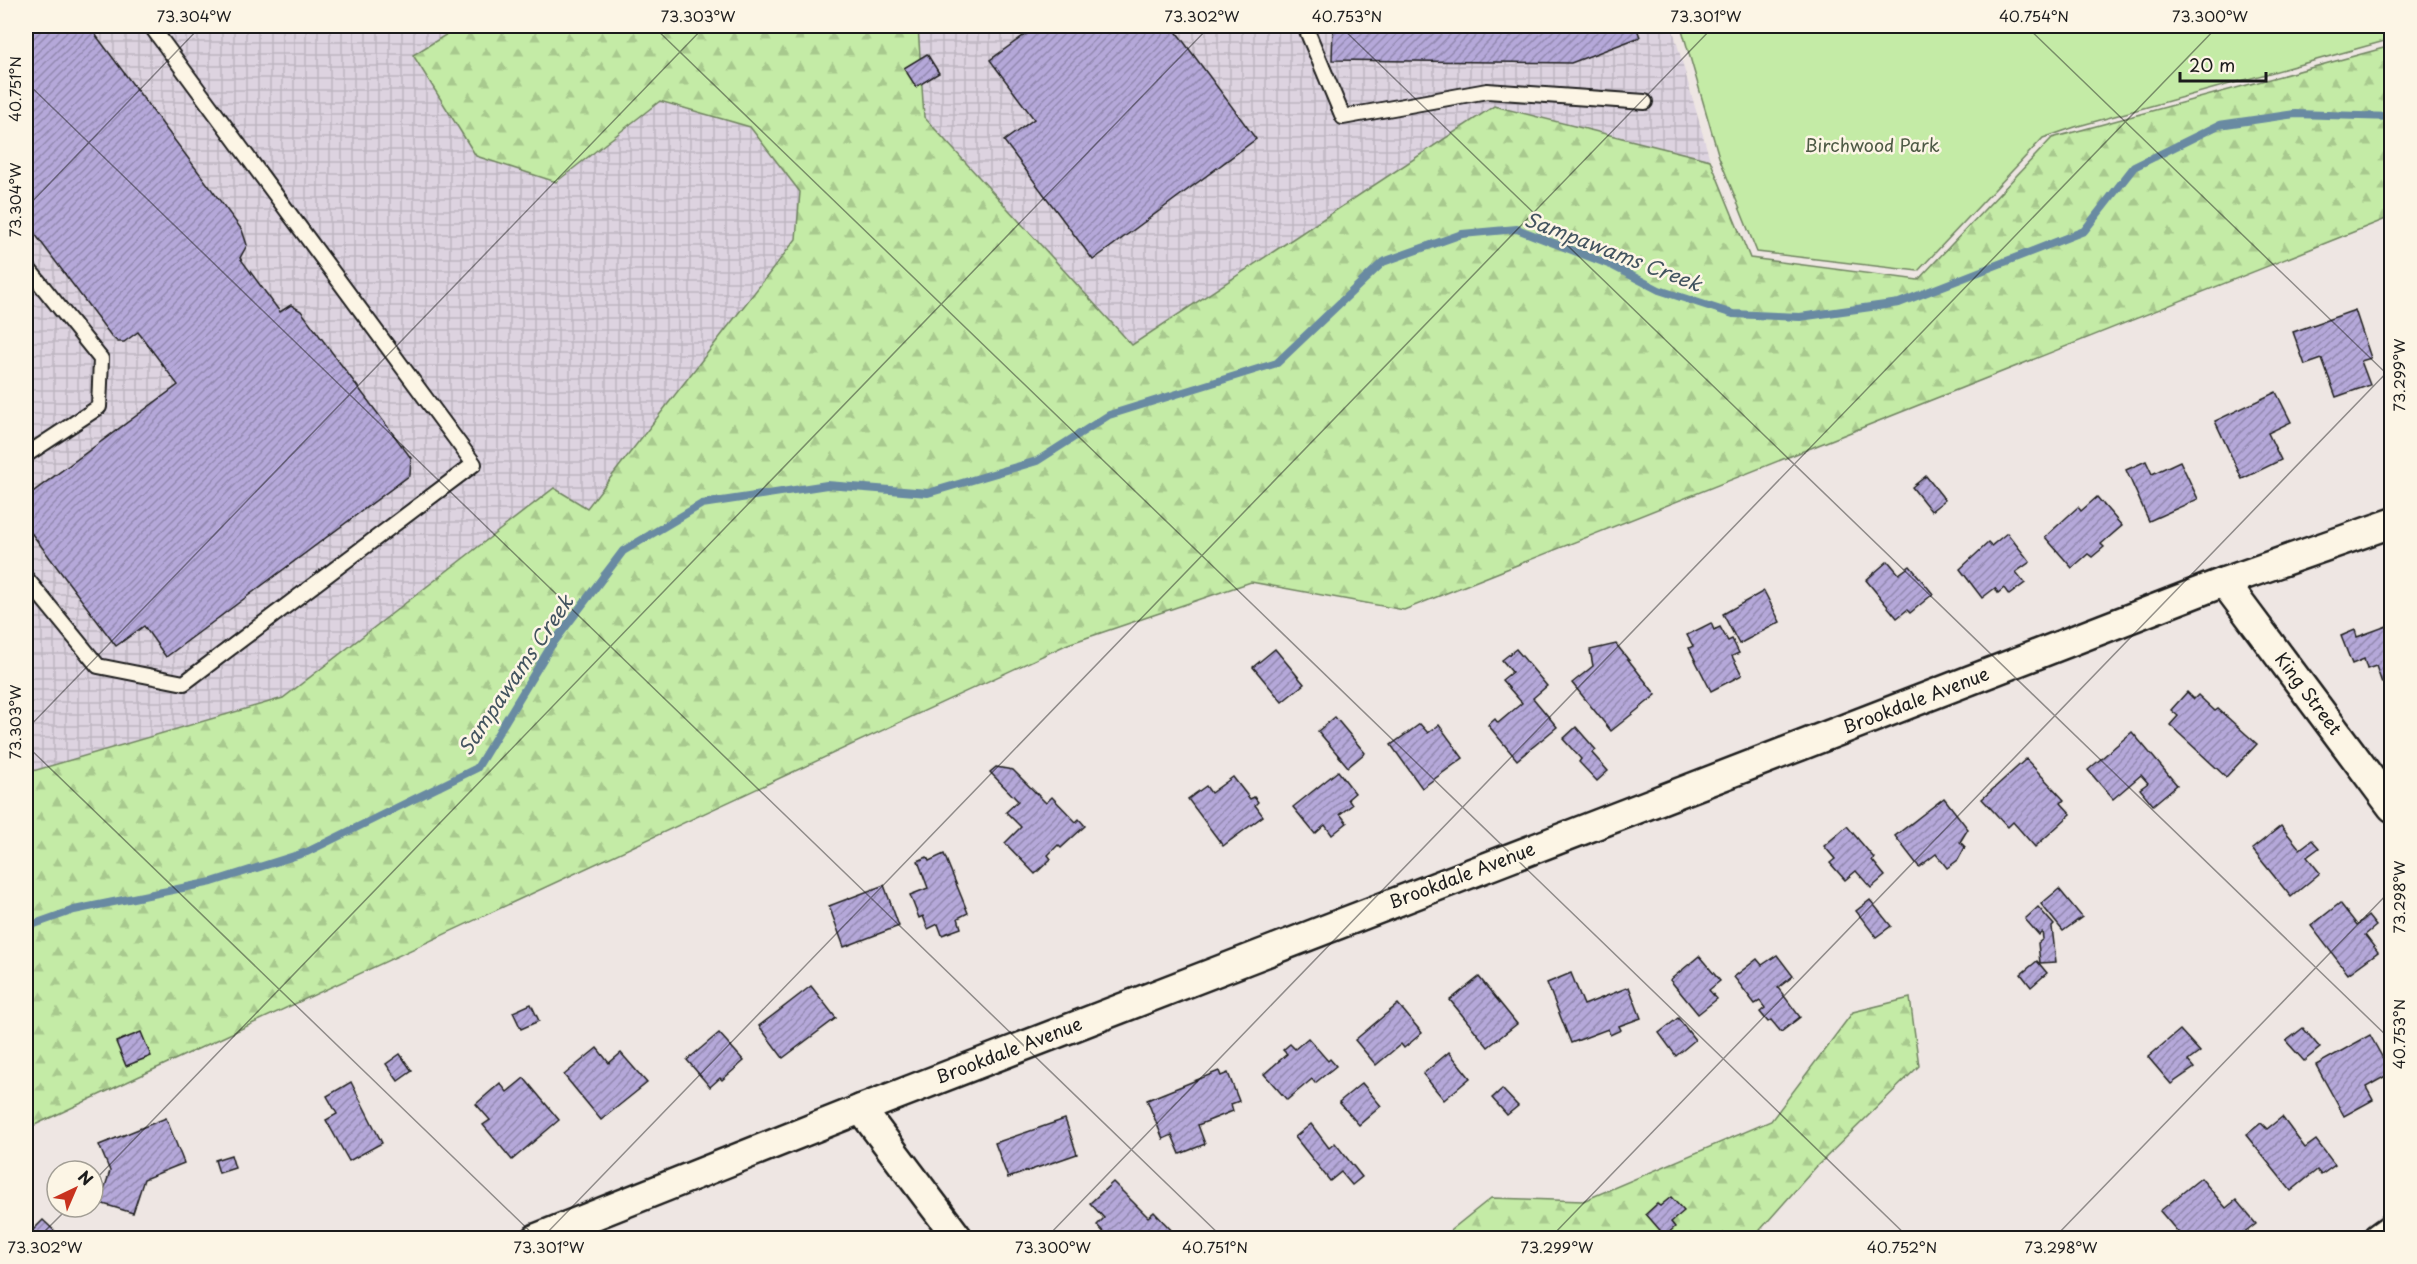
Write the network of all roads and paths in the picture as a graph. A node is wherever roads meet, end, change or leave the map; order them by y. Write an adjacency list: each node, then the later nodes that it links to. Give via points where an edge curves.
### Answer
1 (151, 26): 7 (lane, via 474,464 184,683 98,666)
2 (1305, 26): 3 (lane, via 1343,117 1487,91)
3 (1645, 102)
4 (26, 266): 5 (lane, via 101,359 99,407)
5 (26, 455)
6 (2391, 523): 8 (street, Brookdale Avenue)
7 (26, 578)
8 (2224, 582): 9 (street, King Street); 10 (street, Brookdale Avenue)
9 (2391, 807)
10 (861, 1109): 12 (street, Brookdale Avenue); 13 (street)
11 (2391, 1228): 14 (street)
12 (537, 1239)
13 (958, 1239)
14 (2378, 1239)

